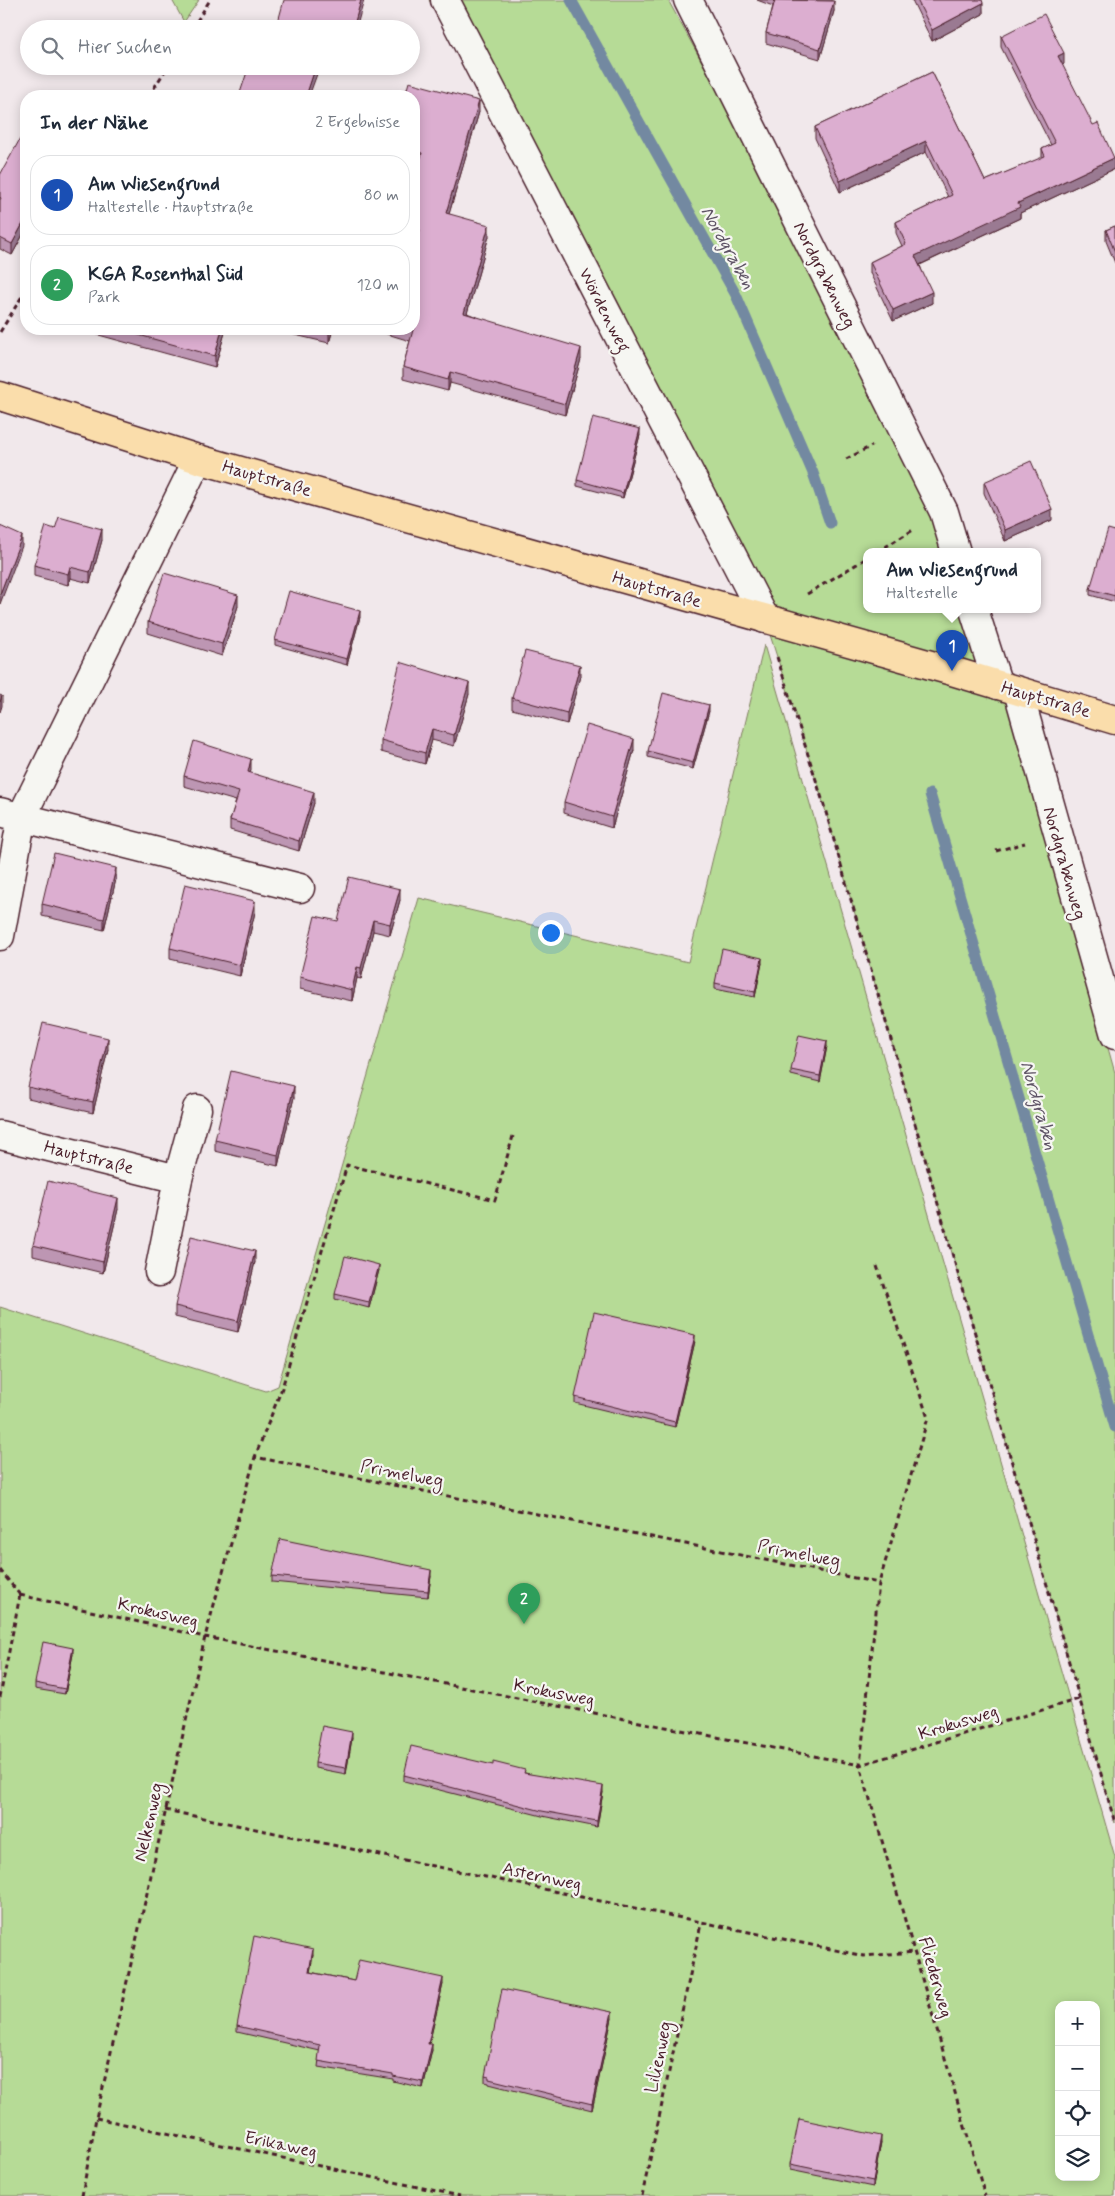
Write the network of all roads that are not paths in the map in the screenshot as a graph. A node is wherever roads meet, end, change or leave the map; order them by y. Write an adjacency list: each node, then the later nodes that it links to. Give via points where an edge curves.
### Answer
1 (445, 0): 7 (street, Wördenweg)
2 (688, 0): 5 (street, Nordgrabenweg, via 944,512)
3 (0, 396): 4 (main road, Hauptstraße)
4 (198, 459): 7 (main road, Hauptstraße); 10 (street, Hauptstraße)
5 (955, 548)
6 (975, 613): 8 (street, Nordgrabenweg)
7 (765, 619): 8 (main road, Hauptstraße)
8 (1008, 688): 9 (main road, Hauptstraße); 13 (street, Nordgrabenweg, via 1057,834)
9 (1115, 720)
10 (11, 814): 11 (street); 12 (street, Hauptstraße)
11 (300, 888)
12 (0, 936)
13 (1115, 1034)
14 (197, 1109): 16 (street)
15 (0, 1135): 16 (street, Hauptstraße)
16 (178, 1179): 17 (street)
17 (159, 1272)

